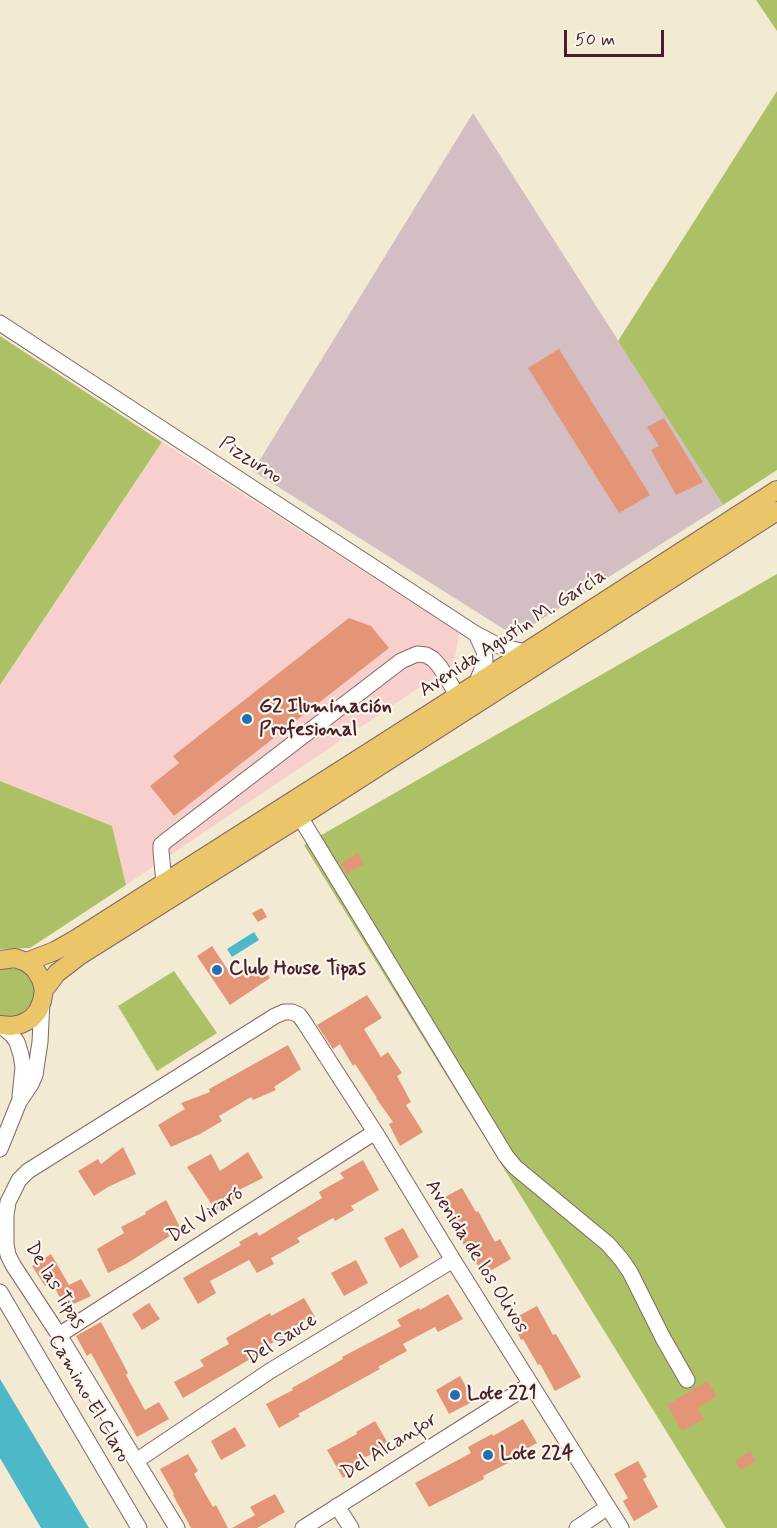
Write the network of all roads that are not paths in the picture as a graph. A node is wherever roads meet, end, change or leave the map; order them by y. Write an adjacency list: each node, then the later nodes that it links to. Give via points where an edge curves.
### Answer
1 (0, 323): 4 (street, Pizzurno)
2 (777, 490): 5 (main road, Avenida Agustín M. García)
3 (777, 511): 8 (main road, Avenida Agustín M. García)
4 (476, 634): 5 (street, Pizzurno, via 499,646); 6 (street, via 485,660)
5 (526, 652): 6 (main road, Avenida Agustín M. García)
6 (476, 684): 7 (main road, Avenida Agustín M. García)
7 (458, 696): 9 (main road, Avenida Agustín M. García); 9 (street, via 433,659 417,654 401,662 161,845)
8 (300, 817): 12 (main road, Avenida Agustín M. García, via 80,956 57,973); 21 (street, via 506,1156 621,1259)
9 (164, 883): 11 (main road, Avenida Agustín M. García, via 56,951)
10 (0, 960): 11 (main road, via 15,958)
11 (26, 962): 12 (main road, via 41,979)
12 (43, 996): 14 (main road, Avenida Agustín M. García, via 31,1019 11,1026); 15 (street, via 35,1075)
13 (292, 1012): 16 (street, Avenida de los Olivos, via 304,1022); 20 (street, De las Tipas, via 275,1016 19,1180 6,1215 8,1255)
14 (0, 1025): 15 (street, via 17,1042 21,1055)
15 (19, 1102): 17 (street)
16 (375, 1132): 18 (street, Avenida de los Olivos); 20 (street, Del Viraró)
17 (0, 1149)
18 (453, 1260): 22 (street, Avenida de los Olivos); 23 (street, Del Sauce, via 280,1365)
19 (0, 1292): 26 (street, Camino El Claro)
20 (59, 1335): 23 (street, De las Tipas)
21 (687, 1380)
22 (531, 1384): 24 (street, Del Alcanfor); 25 (street, Avenida de los Olivos)
23 (136, 1461): 27 (street, De las Tipas)
24 (337, 1506): 28 (street, Del Alcanfor); 29 (street)
25 (608, 1507): 30 (street); 31 (street, Avenida de los Olivos)
26 (139, 1528)
27 (177, 1528)
28 (303, 1528)
29 (351, 1528)
30 (577, 1528)
31 (621, 1528)

